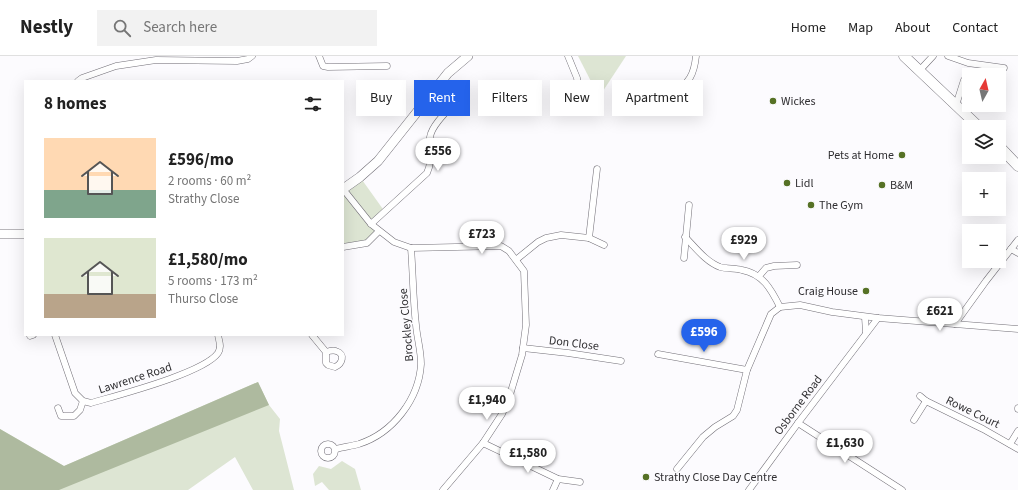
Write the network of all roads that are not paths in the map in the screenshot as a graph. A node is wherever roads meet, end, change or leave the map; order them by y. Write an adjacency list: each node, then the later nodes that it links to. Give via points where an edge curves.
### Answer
1 (252, 56): 12 (street, via 237,61 156,60 116,66)
2 (319, 56): 9 (street, via 324,66 328,67)
3 (468, 56): 22 (street, via 448,73 378,161)
4 (568, 56): 13 (street)
5 (696, 56): 14 (street)
6 (904, 56): 11 (main road)
7 (933, 56): 11 (street)
8 (948, 56): 10 (street, via 968,63)
9 (387, 66)
10 (1004, 68)
11 (920, 70): 16 (main road)
12 (79, 80)
13 (577, 80)
14 (689, 80)
15 (962, 86): 16 (street)
16 (956, 105): 18 (main road)
17 (444, 116): 25 (street, via 433,128 430,136 431,165 427,173)
18 (972, 120)
19 (1006, 153): 20 (main road)
20 (1018, 166)
21 (597, 169): 30 (street)
22 (344, 188)
23 (344, 190): 25 (street)
24 (689, 205): 29 (street)
25 (371, 224): 26 (street)
26 (379, 231): 33 (street, via 367,243); 34 (street, via 394,242)
27 (0, 234): 28 (street)
28 (24, 234)
29 (685, 237): 37 (street); 40 (street, via 708,259 720,266 744,270)
30 (589, 238): 32 (street); 38 (street, via 561,235 546,238)
31 (1018, 240): 35 (street)
32 (604, 245)
33 (344, 247)
34 (411, 248): 38 (street, via 500,246); 64 (street, Brockley Close, via 420,349 419,380 402,414 384,431 360,444)
35 (1011, 248): 36 (street); 44 (street)
36 (1018, 254)
37 (684, 258)
38 (517, 259): 50 (street, via 524,271 526,282)
39 (797, 265): 40 (street, via 766,268)
40 (759, 276): 41 (street, via 771,288)
41 (780, 306): 42 (street, via 800,305); 54 (street, via 770,314)
42 (864, 317): 43 (street); 46 (street)
43 (878, 318): 44 (street); 46 (street, Osborne Road)
44 (956, 324): 45 (street)
45 (1018, 329)
46 (866, 333): 60 (street, Osborne Road)
47 (55, 336): 56 (street, via 75,393)
48 (218, 336): 56 (street, Lawrence Road, via 220,351 214,358 185,374 91,403)
49 (313, 336): 51 (street)
50 (523, 348): 53 (street, Don Close); 62 (street, via 509,398)
51 (326, 352)
52 (658, 354): 54 (street)
53 (621, 361)
54 (747, 370): 66 (street, via 737,410 733,416 703,437)
55 (920, 396): 57 (street, Rowe Court)
56 (83, 401): 58 (street, via 80,410 74,416 61,416)
57 (926, 401): 59 (street); 63 (street, Rowe Court)
58 (58, 408)
59 (914, 420)
60 (798, 423): 71 (street, Osborne Road); 72 (street)
61 (1018, 431): 63 (street)
62 (483, 443): 67 (street); 69 (street)
63 (1010, 444): 65 (street, Rowe Court)
64 (336, 449)
65 (1018, 449)
66 (677, 469)
67 (558, 479): 68 (street); 70 (street)
68 (580, 482)
69 (443, 490)
70 (554, 490)
71 (749, 490)
72 (902, 490)

